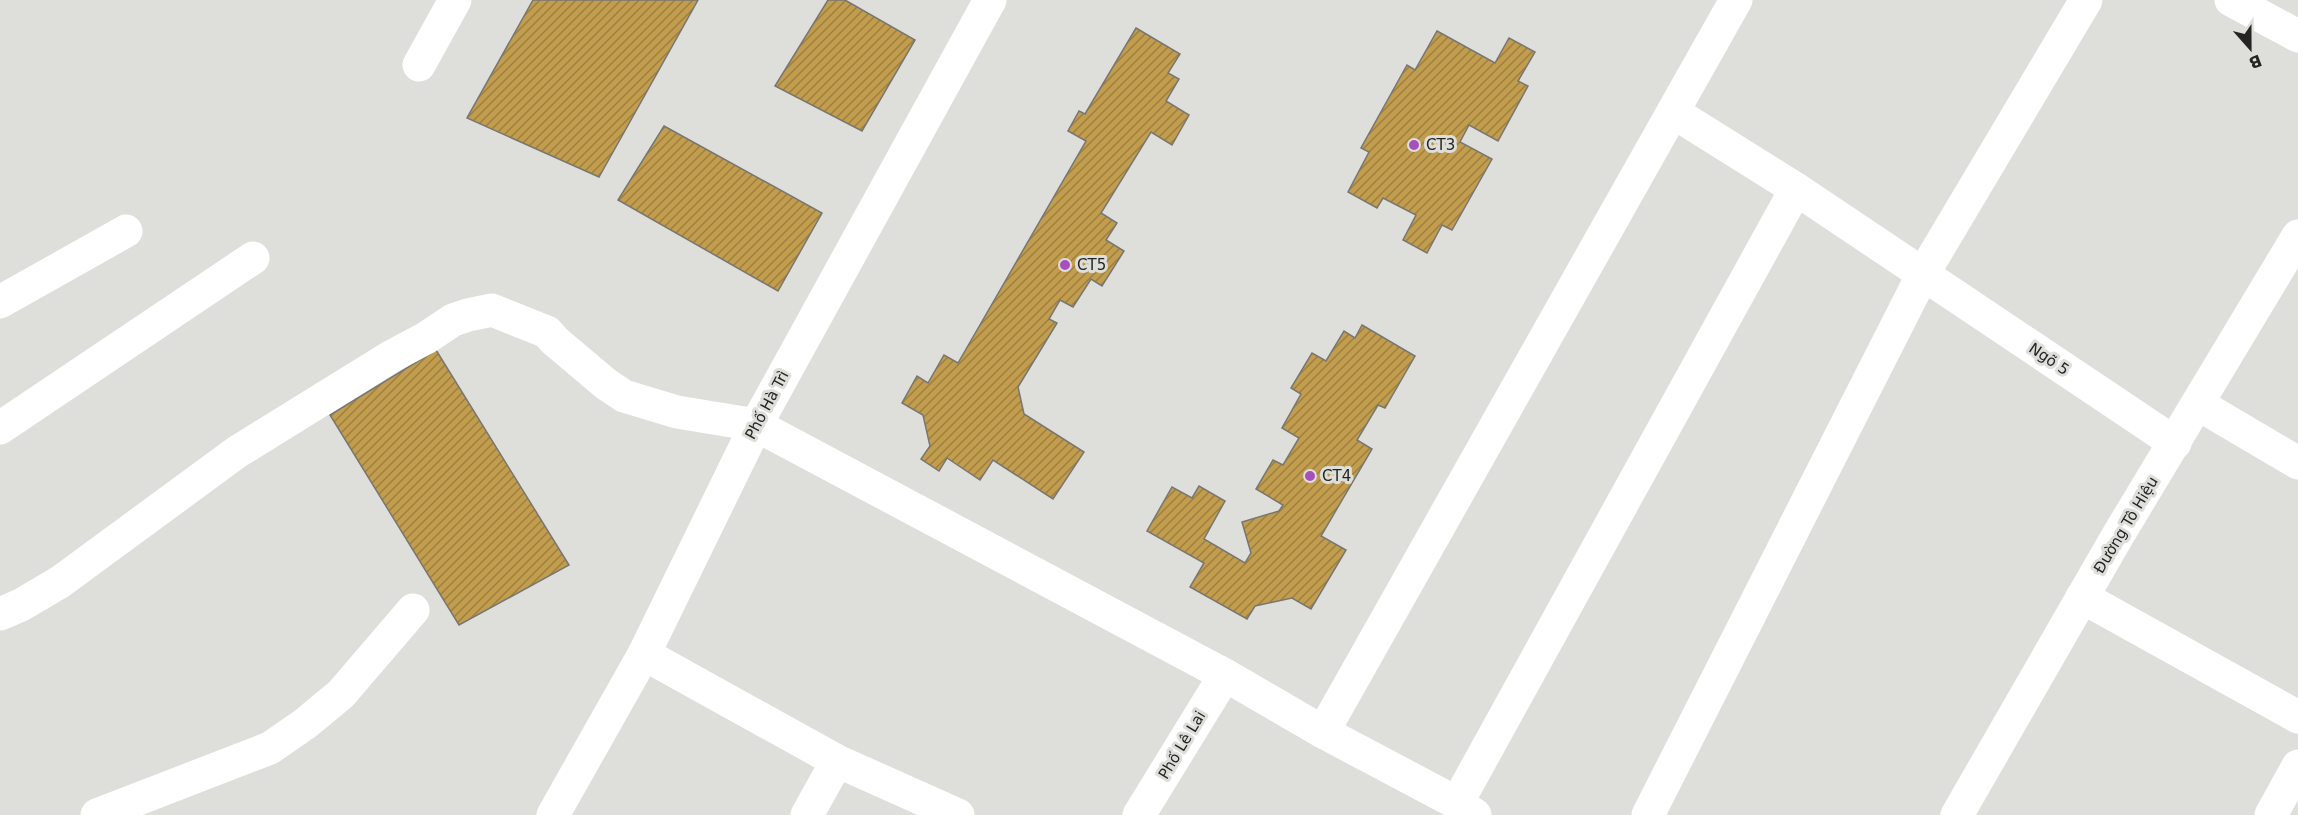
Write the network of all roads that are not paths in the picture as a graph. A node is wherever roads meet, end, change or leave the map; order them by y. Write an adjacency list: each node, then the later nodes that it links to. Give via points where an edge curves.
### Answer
1 (455, 0): 7 (street)
2 (990, 0): 16 (street, Phố Hà Trì)
3 (1736, 0): 8 (street)
4 (2086, 0): 13 (street)
5 (2231, 0): 6 (street)
6 (2298, 36)
7 (419, 65)
8 (1673, 112): 9 (street, Ngõ 5); 26 (street)
9 (1796, 189): 13 (street, Ngõ 5); 29 (street)
10 (126, 231): 14 (street)
11 (2298, 236): 15 (street, Đường Tô Hiệu)
12 (253, 258): 17 (street)
13 (1923, 274): 18 (street, Ngõ 5); 35 (street)
14 (0, 302)
15 (2198, 404): 18 (street, Đường Tô Hiệu); 19 (street)
16 (756, 425): 22 (street, via 677,412 624,396 547,332 492,310 468,315 392,356 237,452 60,582); 23 (street, Phố Hà Trì); 24 (street)
17 (0, 428)
18 (2175, 443): 20 (street, Đường Tô Hiệu)
19 (2298, 463)
20 (2082, 597): 25 (street); 36 (street, Đường Tô Hiệu)
21 (413, 610): 30 (street, via 341,694 270,748)
22 (0, 614)
23 (644, 654): 27 (street); 31 (street, Phố Hà Trì)
24 (1224, 675): 26 (street); 34 (street, Phố Lê Lai)
25 (2298, 717)
26 (1323, 732): 29 (street)
27 (837, 761): 32 (street); 33 (street)
28 (2298, 766): 37 (street)
29 (1466, 809)
30 (97, 815)
31 (553, 815)
32 (807, 815)
33 (958, 815)
34 (1139, 815)
35 (1648, 815)
36 (1957, 815)
37 (2271, 815)

